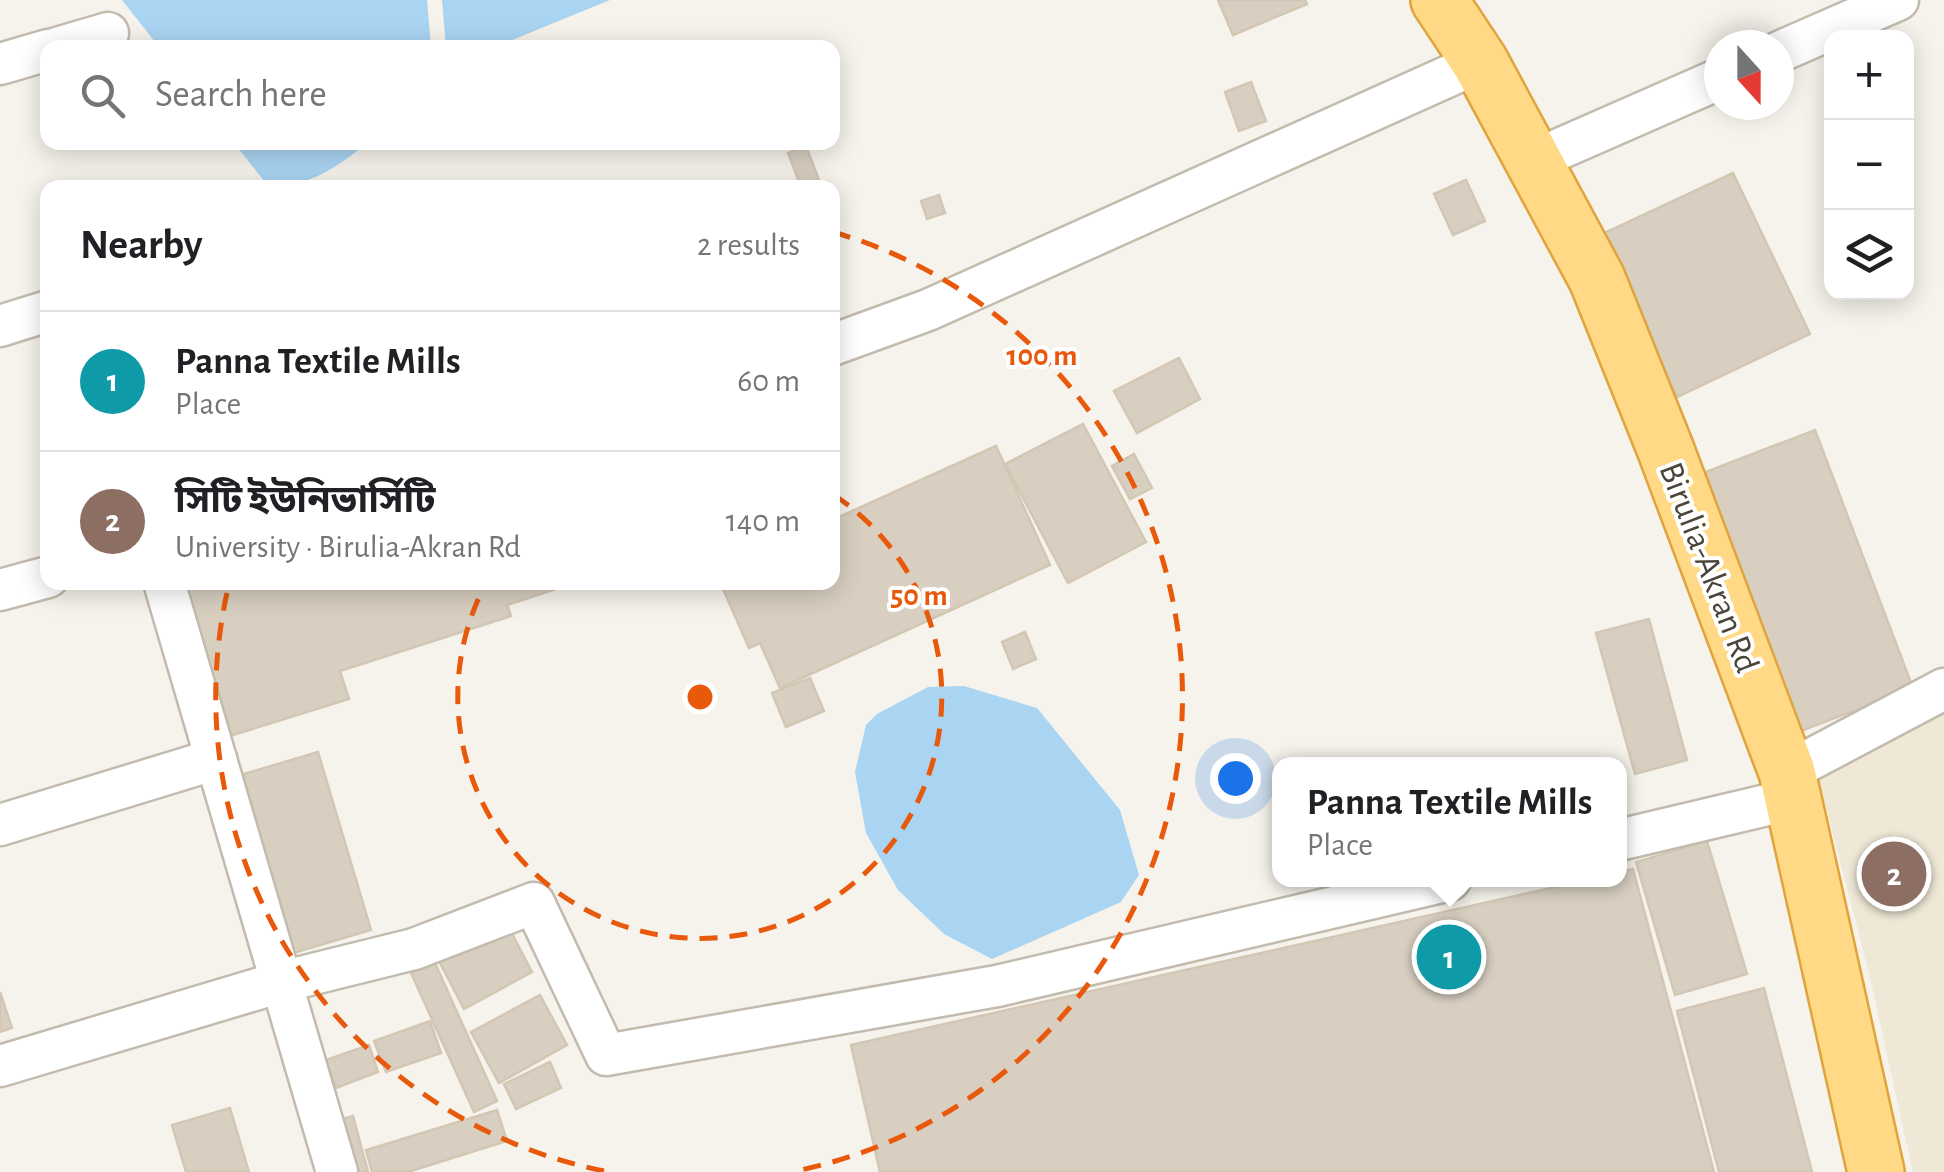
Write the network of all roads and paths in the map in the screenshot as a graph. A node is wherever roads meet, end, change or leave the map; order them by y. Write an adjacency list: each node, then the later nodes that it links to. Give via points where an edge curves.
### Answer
1 (1440, 0): 7 (highway, Birulia-Akran Rd)
2 (1898, 0): 5 (street)
3 (108, 33): 4 (street)
4 (84, 40)
5 (1794, 45)
6 (40, 52): 8 (street)
7 (1480, 62): 10 (highway, Birulia-Akran Rd); 13 (street, via 928,310)
8 (0, 64)
9 (1704, 85): 10 (street)
10 (1532, 161): 19 (highway, Birulia-Akran Rd, via 1597,280)
11 (40, 314): 12 (street)
12 (0, 326)
13 (840, 342)
14 (40, 579): 15 (street)
15 (0, 590)
16 (166, 590): 18 (street)
17 (1944, 689): 19 (street)
18 (216, 760): 20 (street); 23 (street)
19 (1790, 785): 21 (street); 26 (highway, Birulia-Akran Rd)
20 (0, 825)
21 (1627, 837)
22 (1420, 887): 23 (street, via 996,986 606,1055 534,903 414,949)
23 (282, 982): 24 (street); 25 (street)
24 (0, 1066)
25 (337, 1172)
26 (1876, 1172)

